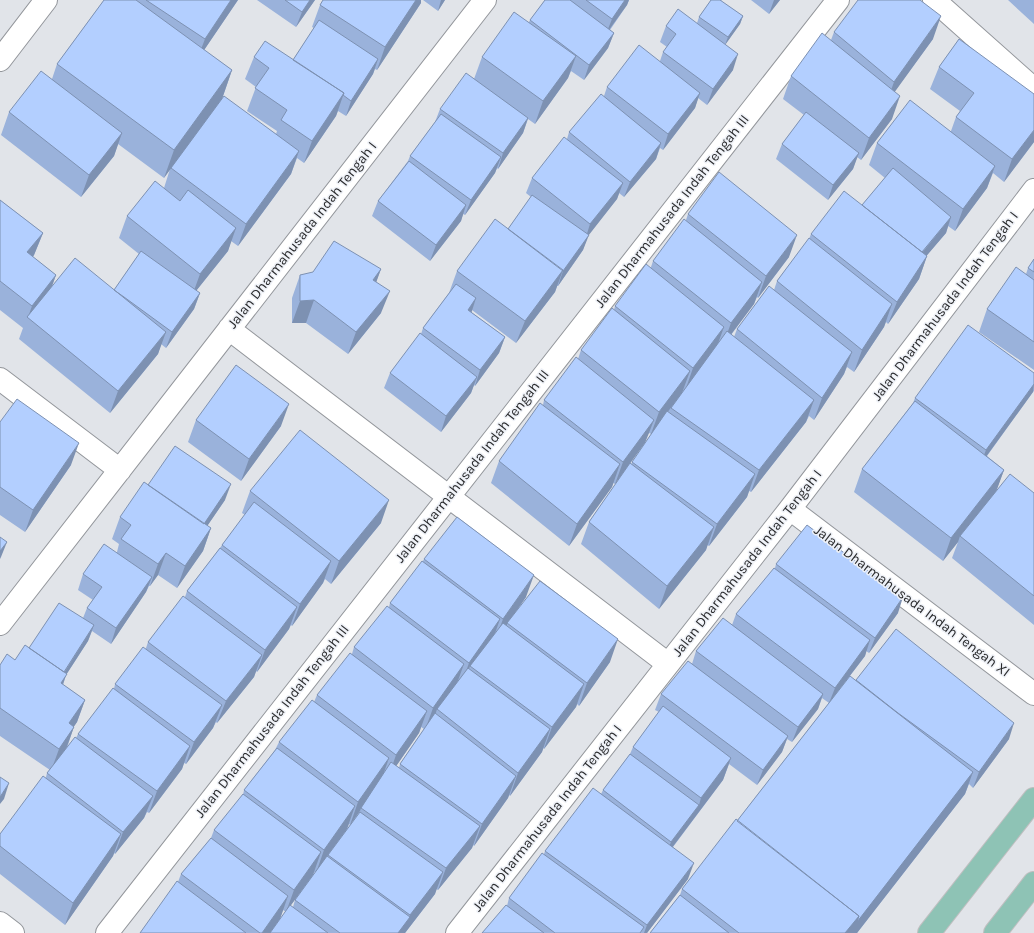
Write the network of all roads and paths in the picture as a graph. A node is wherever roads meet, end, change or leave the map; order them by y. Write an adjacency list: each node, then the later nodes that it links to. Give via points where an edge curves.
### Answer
1 (46, 0): 5 (street)
2 (485, 0): 8 (street, Jalan Dharmahusada Indah Tengah I)
3 (838, 0): 11 (street, Jalan Dharmahusada Indah Tengah III)
4 (934, 0): 6 (street)
5 (0, 60)
6 (1034, 89)
7 (1034, 190): 12 (street, Jalan Dharmahusada Indah Tengah I)
8 (229, 329): 10 (street, Jalan Dharmahusada Indah Tengah I); 11 (street)
9 (0, 379): 10 (street)
10 (120, 470): 13 (street, Jalan Dharmahusada Indah Tengah I)
11 (448, 497): 14 (street); 20 (street, Jalan Dharmahusada Indah Tengah III)
12 (790, 509): 14 (street, Jalan Dharmahusada Indah Tengah I); 15 (street, Jalan Dharmahusada Indah Tengah XI)
13 (0, 624)
14 (668, 664): 21 (street, Jalan Dharmahusada Indah Tengah I)
15 (1034, 694)
16 (1034, 799): 22 (main road)
17 (1034, 883): 23 (main road)
18 (0, 923): 19 (street)
19 (13, 933)
20 (107, 933)
21 (457, 933)
22 (929, 933)
23 (995, 933)

